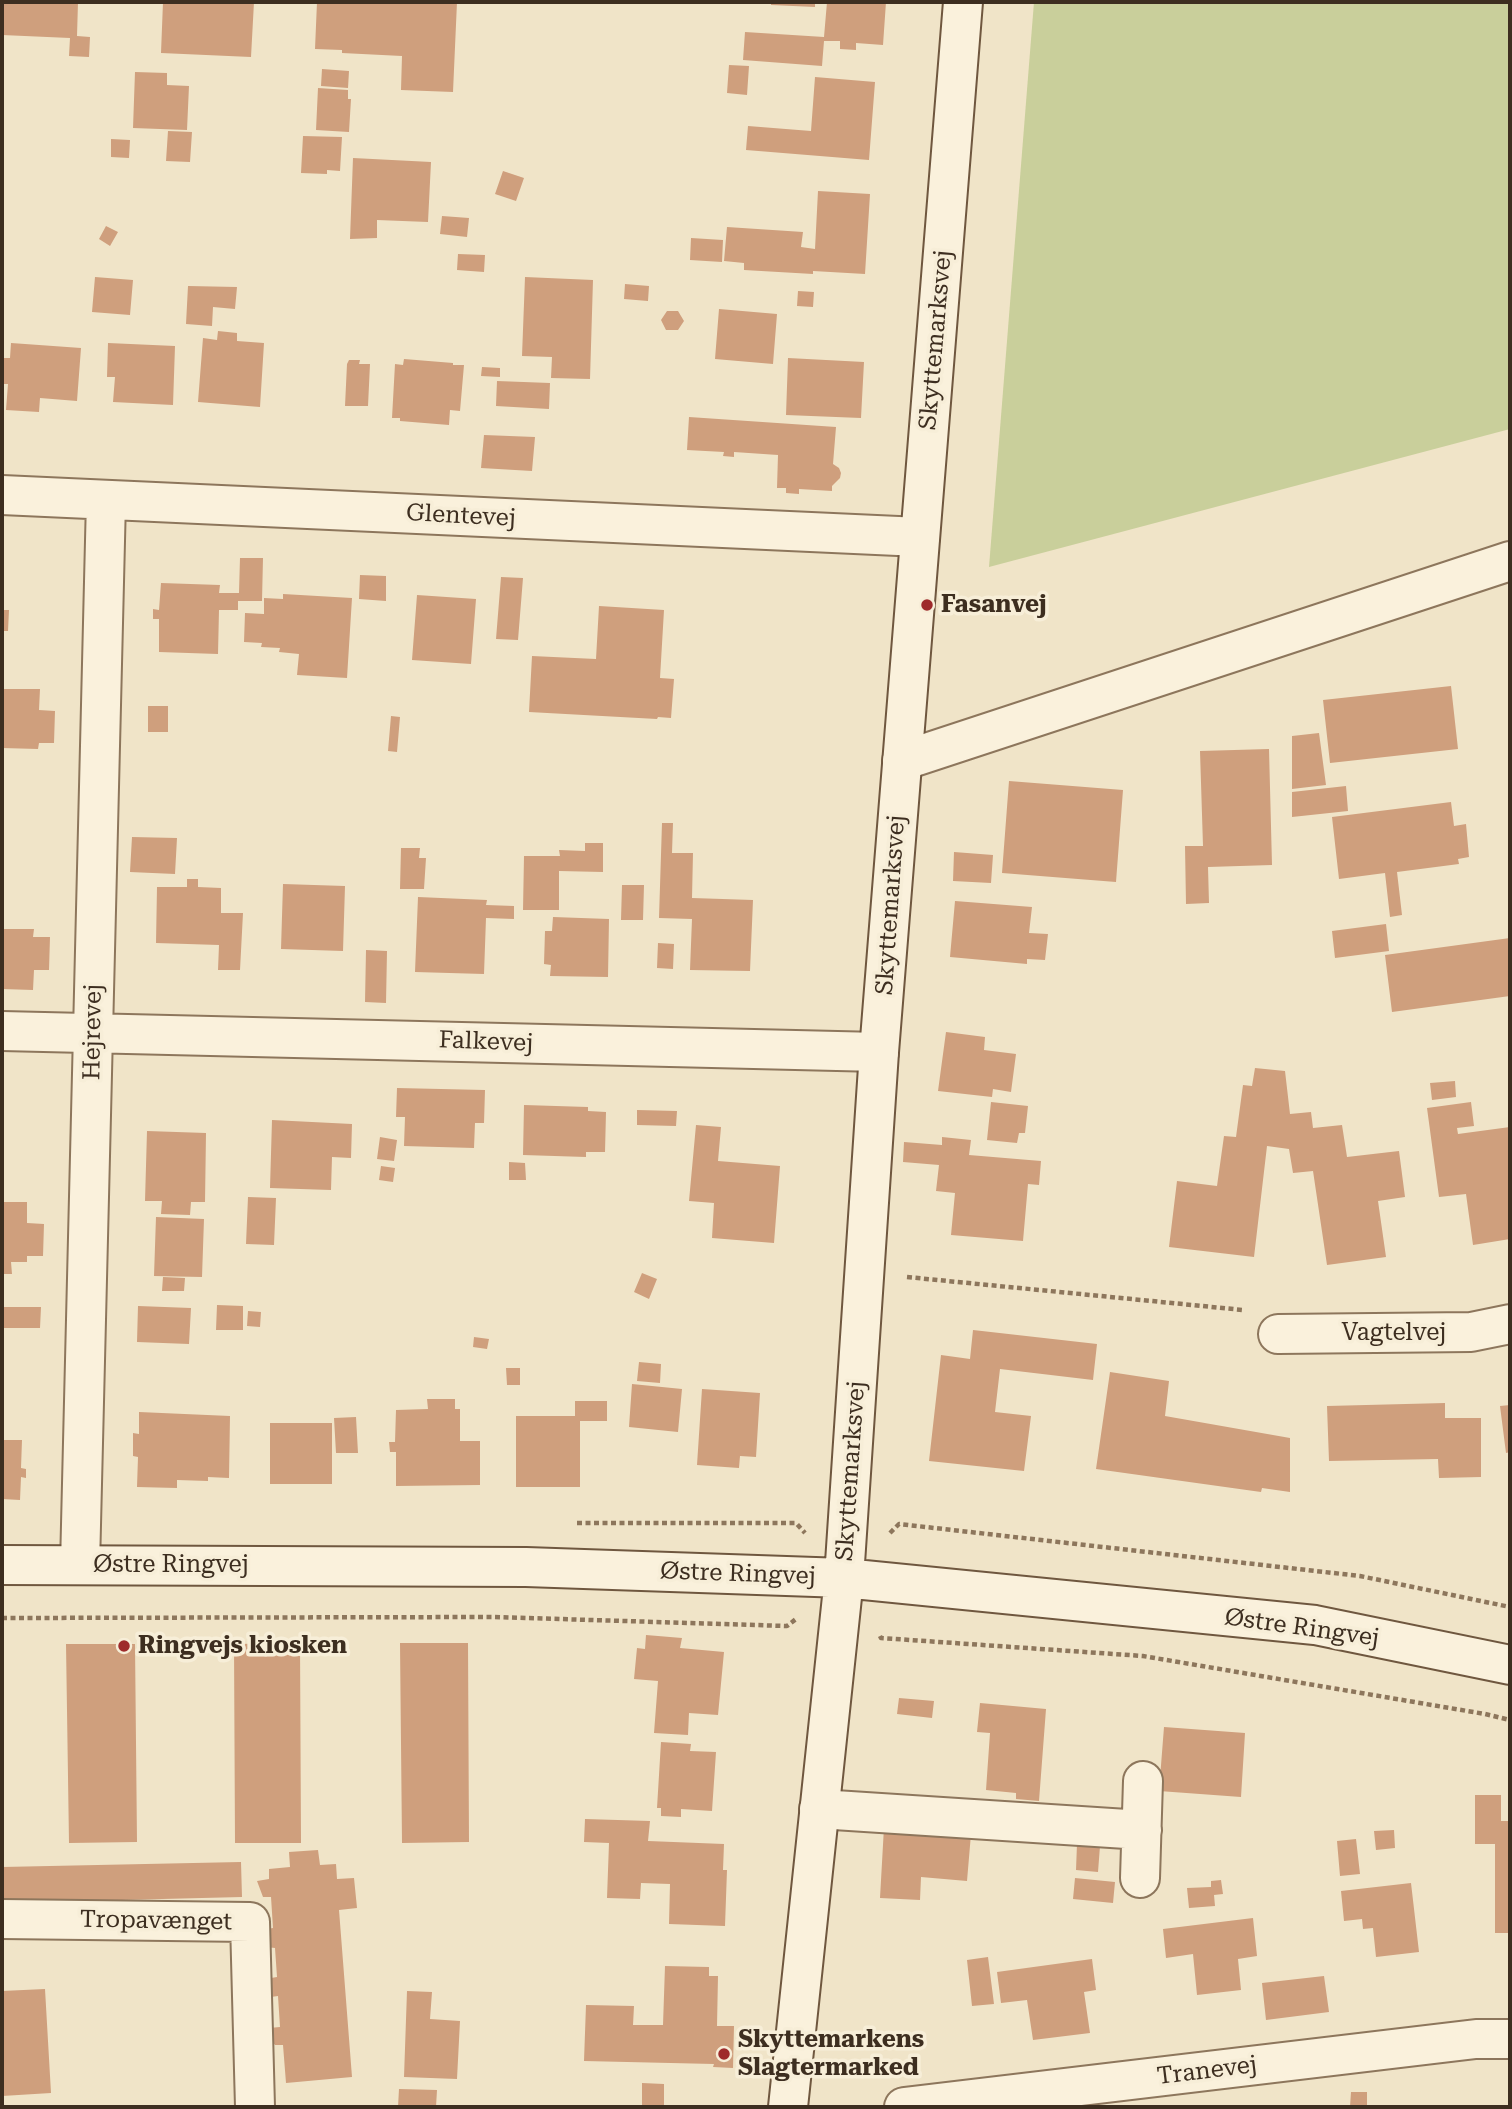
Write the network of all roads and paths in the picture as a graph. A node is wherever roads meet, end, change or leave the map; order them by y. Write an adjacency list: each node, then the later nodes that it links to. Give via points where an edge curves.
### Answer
1 (963, 2): 4 (street, Skyttemarksvej)
2 (2, 495): 3 (street, Glentevej)
3 (106, 500): 4 (street, Glentevej); 8 (street, Hejrevej)
4 (920, 537): 6 (street, Skyttemarksvej)
5 (1510, 561): 6 (street)
6 (902, 761): 9 (street, Skyttemarksvej)
7 (2, 1031): 8 (street, Falkevej)
8 (93, 1032): 9 (street, Falkevej); 14 (street, Hejrevej)
9 (879, 1052): 10 (street, Skyttemarksvej)
10 (864, 1273): 12 (path, via 1262,1312); 15 (street, Skyttemarksvej)
11 (1510, 1324): 12 (street, Vagtelvej, via 1471,1332)
12 (1278, 1334)
13 (2, 1565): 14 (street, Østre Ringvej)
14 (80, 1565): 15 (street, Østre Ringvej, via 526,1567)
15 (844, 1578): 16 (path, via 899,1524 1360,1576); 17 (path, via 787,1626 494,1617); 18 (street, Østre Ringvej, via 1315,1625); 19 (path, via 881,1638 1143,1656); 21 (street, Skyttemarksvej)
16 (1510, 1607)
17 (2, 1618)
18 (1510, 1665)
19 (1510, 1720)
20 (1143, 1781): 22 (street)
21 (820, 1809): 22 (street); 27 (street, Skyttemarksvej)
22 (1142, 1830): 23 (street)
23 (1140, 1878)
24 (2, 1919): 26 (street, Tropavænget, via 250,1922)
25 (1510, 2039): 28 (street, Tranevej, via 1476,2039)
26 (255, 2107)
27 (788, 2107)
28 (904, 2107)

